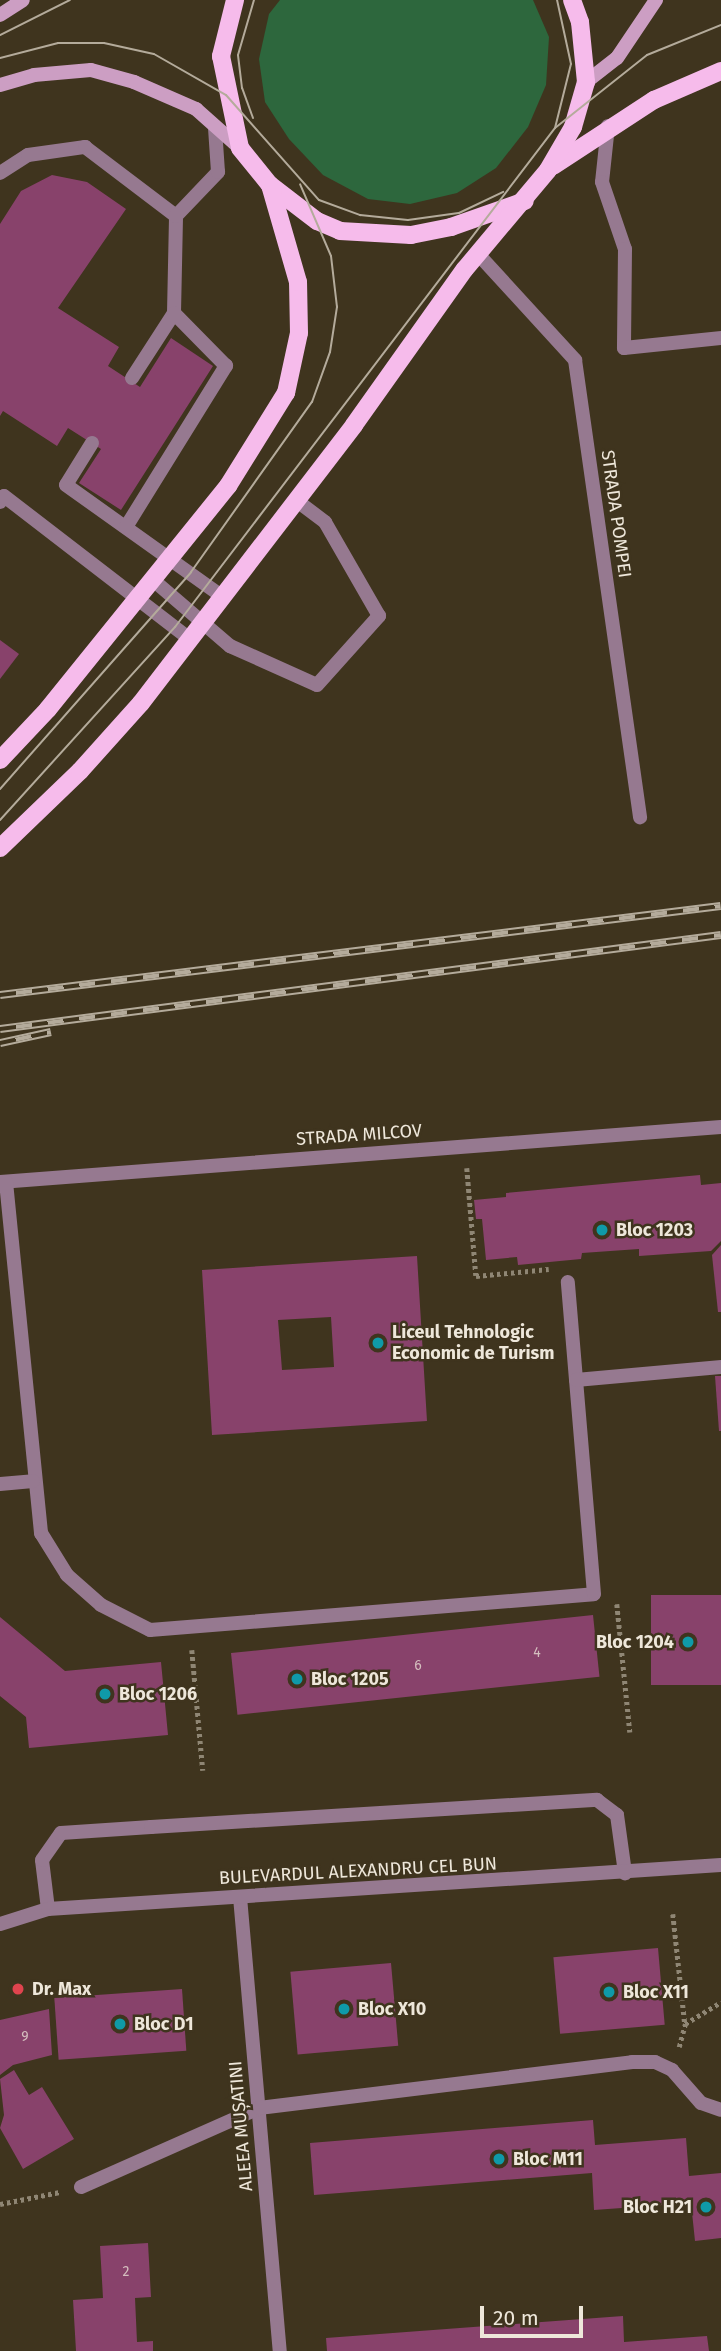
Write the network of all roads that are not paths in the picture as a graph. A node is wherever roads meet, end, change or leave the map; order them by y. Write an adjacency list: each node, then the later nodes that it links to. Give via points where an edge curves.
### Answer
1 (23, 0): 5 (main road)
2 (235, 0): 11 (main road, via 221,56)
3 (572, 0): 7 (main road, via 580,23)
4 (656, 0): 7 (main road, via 617,58)
5 (0, 15)
6 (721, 71): 9 (main road)
7 (586, 82): 12 (main road, via 573,127)
8 (0, 85): 10 (main road, via 34,75 91,70 134,82 196,109)
9 (608, 126): 12 (main road); 19 (street, via 602,182 625,249 624,348)
10 (215, 128): 11 (main road); 16 (street, via 218,172)
11 (240, 148): 14 (main road)
12 (548, 170): 15 (main road)
13 (0, 173): 16 (street, via 28,155 85,148)
14 (270, 185): 15 (main road, via 317,222 340,231 374,235 411,235 451,227); 25 (main road, via 298,282 299,333 286,393 228,486)
15 (525, 201): 17 (main road)
16 (176, 216): 18 (street)
17 (478, 254): 23 (main road); 32 (street, STRADA POMPEI, via 575,359)
18 (174, 313): 20 (street); 24 (street, via 226,366)
19 (721, 338)
20 (132, 378)
21 (92, 443): 24 (street, via 66,485)
22 (1, 497): 27 (street)
23 (296, 500): 28 (main road); 29 (street, via 325,523 379,616 317,685 230,646)
24 (125, 527): 25 (street)
25 (169, 557): 26 (main road); 28 (street)
26 (152, 579): 27 (main road); 29 (street)
27 (138, 597): 30 (street); 31 (main road, via 48,709)
28 (223, 597): 29 (main road)
29 (203, 623): 30 (main road)
30 (190, 639): 33 (main road, via 80,771)
31 (0, 760)
32 (640, 817)
33 (0, 848)
34 (721, 1127): 35 (street, STRADA MILCOV)
35 (3, 1182): 39 (street)
36 (568, 1282): 38 (street)
37 (721, 1367): 38 (street)
38 (576, 1380): 39 (street, via 594,1594 150,1630 102,1605 67,1575 41,1533)
39 (33, 1481): 40 (street)
40 (0, 1484)
41 (721, 1865): 42 (street, BULEVARDUL ALEXANDRU CEL BUN)
42 (625, 1873): 43 (street, BULEVARDUL ALEXANDRU CEL BUN); 44 (street, via 617,1815 597,1800 193,1824 61,1833 42,1860)
43 (240, 1897): 44 (street, BULEVARDUL ALEXANDRU CEL BUN); 46 (street, ALEEA MUȘATINI)
44 (48, 1909): 45 (street, BULEVARDUL ALEXANDRU CEL BUN)
45 (0, 1924)
46 (258, 2108): 47 (street, via 655,2062 673,2070 701,2102); 48 (street); 49 (street, ALEEA MUȘATINI)
47 (721, 2110)
48 (81, 2187)
49 (280, 2351)

